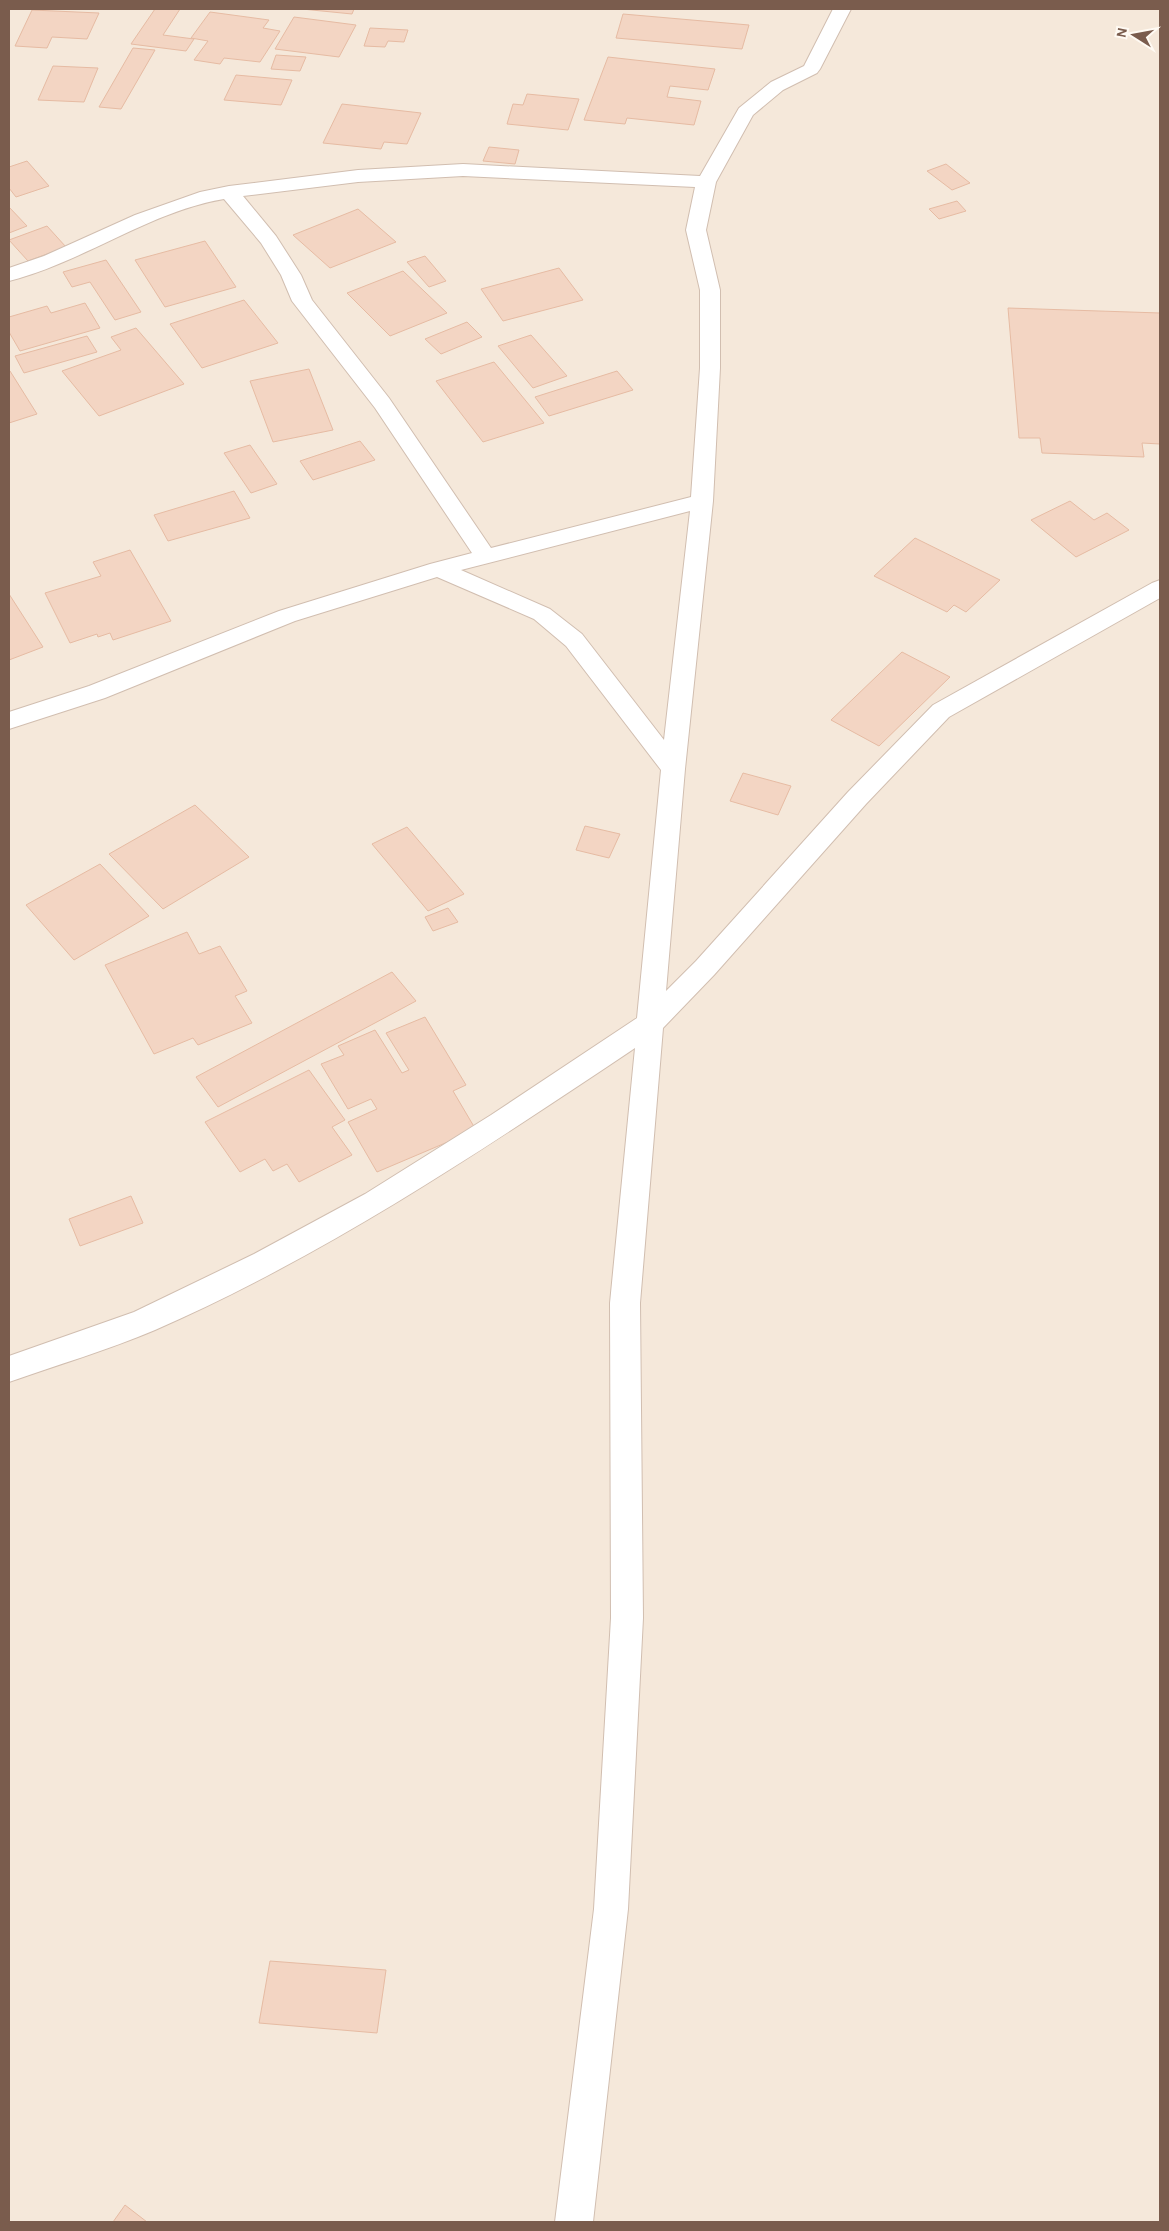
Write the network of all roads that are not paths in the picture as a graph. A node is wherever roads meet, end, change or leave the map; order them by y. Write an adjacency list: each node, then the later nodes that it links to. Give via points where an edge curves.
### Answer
1 (842, 9): 2 (street, via 811,69 777,86 746,112)
2 (706, 182): 3 (street, via 463,170 358,176); 5 (street, via 696,230 710,290 710,368)
3 (229, 192): 4 (street, via 207,196 142,219); 6 (street, via 269,240 291,275 302,301 382,403)
4 (9, 275)
5 (702, 502): 6 (street); 10 (street)
6 (486, 557): 7 (street)
7 (438, 569): 9 (street, via 287,616 97,692); 10 (street, via 542,614 574,640)
8 (1160, 588): 11 (street, via 941,711 857,798 706,968)
9 (9, 721)
10 (674, 769): 11 (street)
11 (652, 1022): 12 (street, via 501,1124 375,1202 264,1263 144,1321); 13 (street, via 625,1303 626,1618 611,1909)
12 (9, 1369)
13 (574, 2222)

